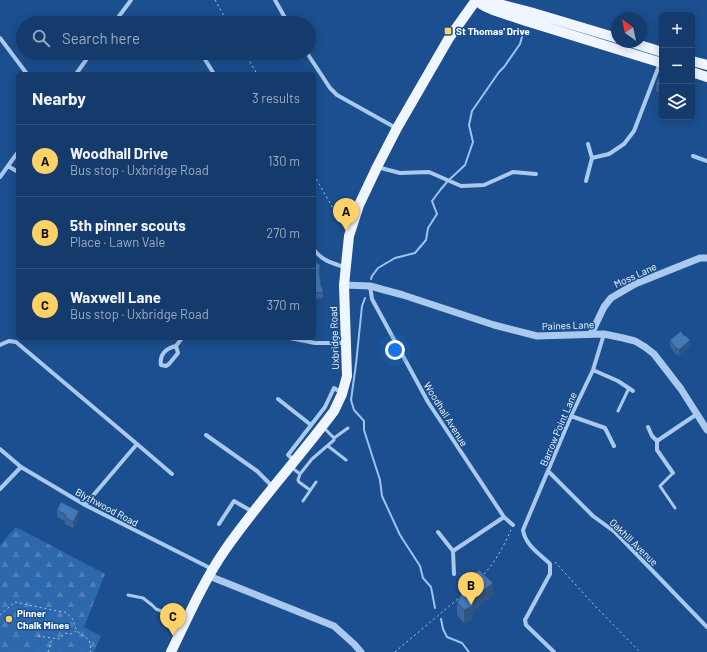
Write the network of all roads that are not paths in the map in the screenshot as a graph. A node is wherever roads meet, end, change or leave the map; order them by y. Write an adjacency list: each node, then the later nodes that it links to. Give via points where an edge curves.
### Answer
1 (131, 0): 5 (street)
2 (275, 0): 6 (street)
3 (480, 1): 4 (main road, via 493,10); 25 (main road, Uxbridge Road, via 449,38)
4 (521, 14): 7 (main road); 16 (main road)
5 (119, 16)
6 (284, 16)
7 (611, 36)
8 (0, 38): 11 (street)
9 (647, 47): 10 (main road)
10 (659, 51)
11 (16, 59)
12 (16, 60): 20 (street)
13 (87, 60): 21 (street)
14 (205, 60): 22 (street)
15 (312, 60): 25 (street, via 337,95)
16 (659, 62)
17 (695, 62): 18 (main road)
18 (707, 65)
19 (659, 68): 29 (street, via 634,131 624,144 609,154)
20 (26, 72)
21 (78, 72)
22 (213, 72)
23 (695, 73): 24 (main road)
24 (707, 77)
25 (397, 128): 32 (main road, Uxbridge Road)
26 (588, 144): 29 (street)
27 (16, 155): 31 (street)
28 (693, 156): 30 (street)
29 (592, 158): 36 (street)
30 (707, 162)
31 (8, 166): 33 (street); 35 (street)
32 (376, 167): 34 (street, via 400,173 429,172 461,186 484,185 512,172); 39 (main road, Uxbridge Road, via 349,236)
33 (16, 171)
34 (536, 174)
35 (0, 177)
36 (586, 181)
37 (316, 252): 39 (street, via 328,262)
38 (707, 258): 42 (street, Moss Lane, via 700,258 635,284 611,298)
39 (346, 268): 40 (main road, Uxbridge Road)
40 (344, 285): 41 (street, Paines Lane); 46 (main road, Uxbridge Road)
41 (370, 286): 42 (street, Paines Lane, via 537,336); 83 (street, Woodhall Avenue, via 372,299 428,402)
42 (592, 334): 43 (street, Paines Lane)
43 (604, 334): 49 (street, Barrow Point Lane); 54 (street, Paines Lane, via 635,342 654,354)
44 (180, 340): 48 (street)
45 (300, 340): 46 (street, via 315,343)
46 (346, 343): 51 (main road, Uxbridge Road, via 347,376)
47 (0, 345): 64 (street, via 9,341 16,342)
48 (176, 346): 48 (street, via 166,350 160,359 161,365 169,364 178,353)
49 (593, 370): 50 (street); 55 (street, Barrow Point Lane)
50 (631, 390): 53 (lane)
51 (342, 394): 56 (street, via 334,388 325,407); 57 (main road, Uxbridge Road)
52 (278, 399): 56 (street)
53 (618, 411)
54 (697, 414): 60 (street, Paines Lane); 63 (street)
55 (571, 416): 66 (street, via 605,428); 71 (street, Barrow Point Lane)
56 (311, 425): 69 (street, via 288,455)
57 (322, 427): 62 (lane); 69 (main road, Uxbridge Road)
58 (648, 427): 63 (street)
59 (348, 428): 62 (lane)
60 (707, 430)
61 (206, 435): 76 (street, via 258,471)
62 (334, 438): 65 (lane)
63 (657, 442): 72 (street, via 657,450)
64 (138, 444): 73 (street); 80 (street)
65 (328, 446): 68 (lane); 74 (lane, via 312,459)
66 (614, 446)
67 (0, 448): 70 (street, Blythwood Road)
68 (346, 460)
69 (292, 464): 74 (lane); 76 (main road, Uxbridge Road)
70 (21, 467): 77 (street); 80 (street, Blythwood Road)
71 (548, 471): 92 (street, Oakhill Avenue, via 593,516 615,532); 95 (street, Barrow Point Lane, via 523,530 529,544 550,564 550,574 525,620 526,625)
72 (673, 473): 81 (lane, via 660,486)
73 (172, 474)
74 (300, 474): 78 (lane, via 299,482)
75 (316, 482): 78 (lane)
76 (273, 487): 82 (main road, Uxbridge Road)
77 (0, 489)
78 (310, 490): 79 (lane)
79 (303, 501)
80 (85, 505): 88 (street, Blythwood Road)
81 (675, 508)
82 (253, 512): 84 (street, via 234,501); 88 (main road, Uxbridge Road)
83 (504, 517): 85 (street, Woodhall Avenue); 87 (street)
84 (219, 524)
85 (513, 525)
86 (438, 532): 87 (street)
87 (453, 551): 89 (street)
88 (211, 573): 91 (main road, Uxbridge Road); 94 (street, via 334,626)
89 (454, 574)
90 (128, 595): 91 (lane, via 143,598 161,611 174,611)
91 (188, 616): 93 (main road, Uxbridge Road)
92 (707, 627)
93 (171, 652)
94 (361, 652)
95 (554, 652)

